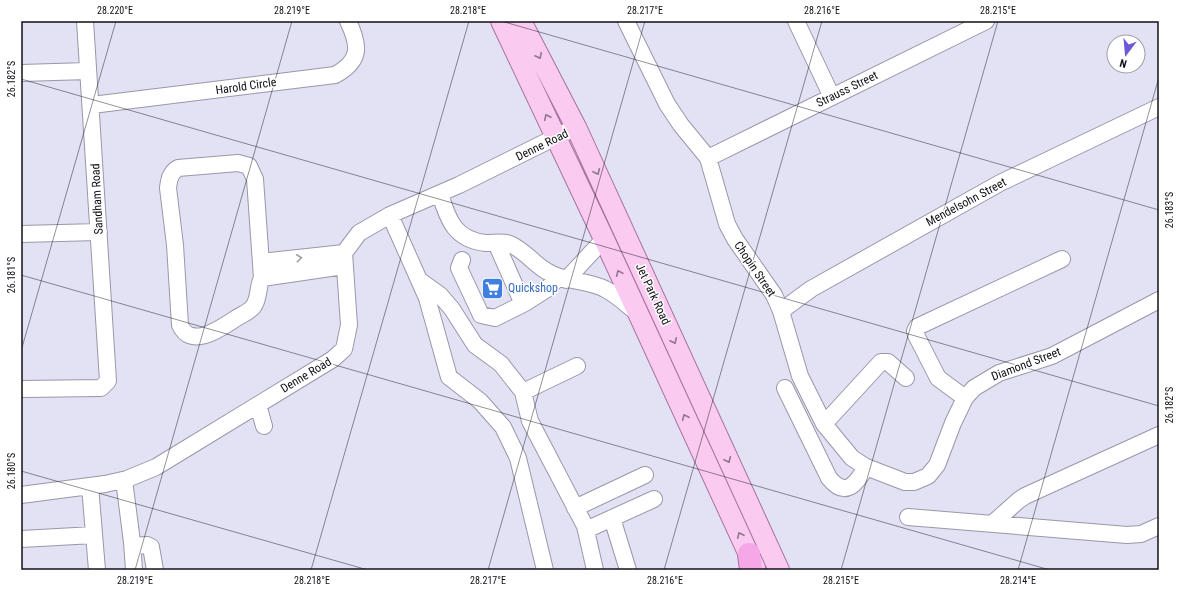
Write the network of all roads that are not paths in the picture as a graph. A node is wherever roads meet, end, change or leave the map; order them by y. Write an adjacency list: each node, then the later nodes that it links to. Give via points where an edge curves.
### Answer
1 (85, 21): 9 (street, Sandham Road)
2 (348, 21): 12 (street, Harold Circle, via 355,34 357,51 349,66 335,75)
3 (501, 21): 15 (main road, Jet Park Road, one-way to 3)
4 (521, 21): 14 (main road, Jet Park Road, one-way to 14)
5 (626, 21): 16 (street, Chopin Street, via 667,104)
6 (796, 21): 11 (street)
7 (986, 21): 8 (street, Strauss Street)
8 (965, 26): 11 (street, Strauss Street)
9 (88, 70): 10 (street); 12 (street, Sandham Road)
10 (21, 73)
11 (832, 97): 16 (street, Strauss Street)
12 (92, 105): 19 (street, Sandham Road)
13 (1159, 107): 32 (street, Mendelsohn Street, via 1000,183 817,286)
14 (576, 127): 15 (street, Denne Road); 67 (main road, Jet Park Road, one-way to 67)
15 (557, 138): 17 (street, Denne Road); 21 (main road, Jet Park Road)
16 (708, 158): 32 (street, Chopin Street, via 731,233 764,280)
17 (440, 194): 18 (street, Denne Road); 22 (street, via 447,216 462,235 478,242)
18 (390, 215): 24 (street, Denne Road, via 359,233); 29 (street)
19 (99, 232): 20 (street); 37 (street, Sandham Road, via 109,377 107,385 102,388)
20 (21, 234)
21 (604, 240): 28 (street); 33 (main road, Jet Park Road, one-way to 21)
22 (496, 243): 28 (street, via 509,244 542,269); 31 (street)
23 (1062, 259): 39 (street, via 917,327 916,335 938,378)
24 (344, 260): 26 (street, one-way to 24); 27 (street); 40 (street, Denne Road, via 350,314 344,349 333,359)
25 (462, 260): 31 (street, via 459,268 480,315 495,318)
26 (261, 262): 27 (street); 27 (street, via 255,179 249,166 238,163 175,170 168,188 180,325 185,333 196,336 216,332 252,309)
27 (262, 278)
28 (562, 278): 31 (street); 33 (street, via 605,288)
29 (418, 279): 38 (street, via 440,295 475,345 501,364); 64 (street, via 434,319 449,377 480,401 503,427 512,442)
30 (1159, 300): 39 (street, Diamond Street, via 1052,356 988,378)
31 (523, 304)
32 (781, 311): 41 (street, Chopin Street, via 800,376)
33 (637, 314): 60 (main road, Jet Park Road, one-way to 33)
34 (577, 366): 38 (street)
35 (906, 378): 41 (street, via 888,362 881,362)
36 (785, 388): 44 (street, via 828,478 834,484 852,487)
37 (21, 389)
38 (523, 392): 51 (street, via 530,421)
39 (965, 398): 47 (street, Diamond Street, via 937,466 928,476)
40 (258, 405): 42 (street); 46 (street, Denne Road, via 156,468)
41 (824, 424): 44 (street, Chopin Street, via 842,448)
42 (264, 426)
43 (1159, 435): 54 (street, via 1025,496)
44 (866, 467): 47 (street, Chopin Street, via 905,482)
45 (645, 475): 51 (street)
46 (124, 480): 48 (street, Denne Road); 59 (street)
47 (914, 482)
48 (90, 486): 49 (street, Denne Road); 57 (street)
49 (21, 495)
50 (654, 498): 52 (street)
51 (575, 508): 56 (street)
52 (612, 518): 56 (street); 66 (street)
53 (908, 518): 54 (street)
54 (992, 524): 55 (street, via 1135,535)
55 (1159, 526)
56 (586, 530): 65 (street)
57 (94, 535): 58 (street); 61 (street)
58 (21, 539)
59 (133, 546): 62 (street); 63 (street, via 151,547)
60 (752, 565)
61 (97, 570)
62 (134, 570)
63 (155, 570)
64 (545, 570)
65 (595, 570)
66 (628, 570)
67 (779, 570)

